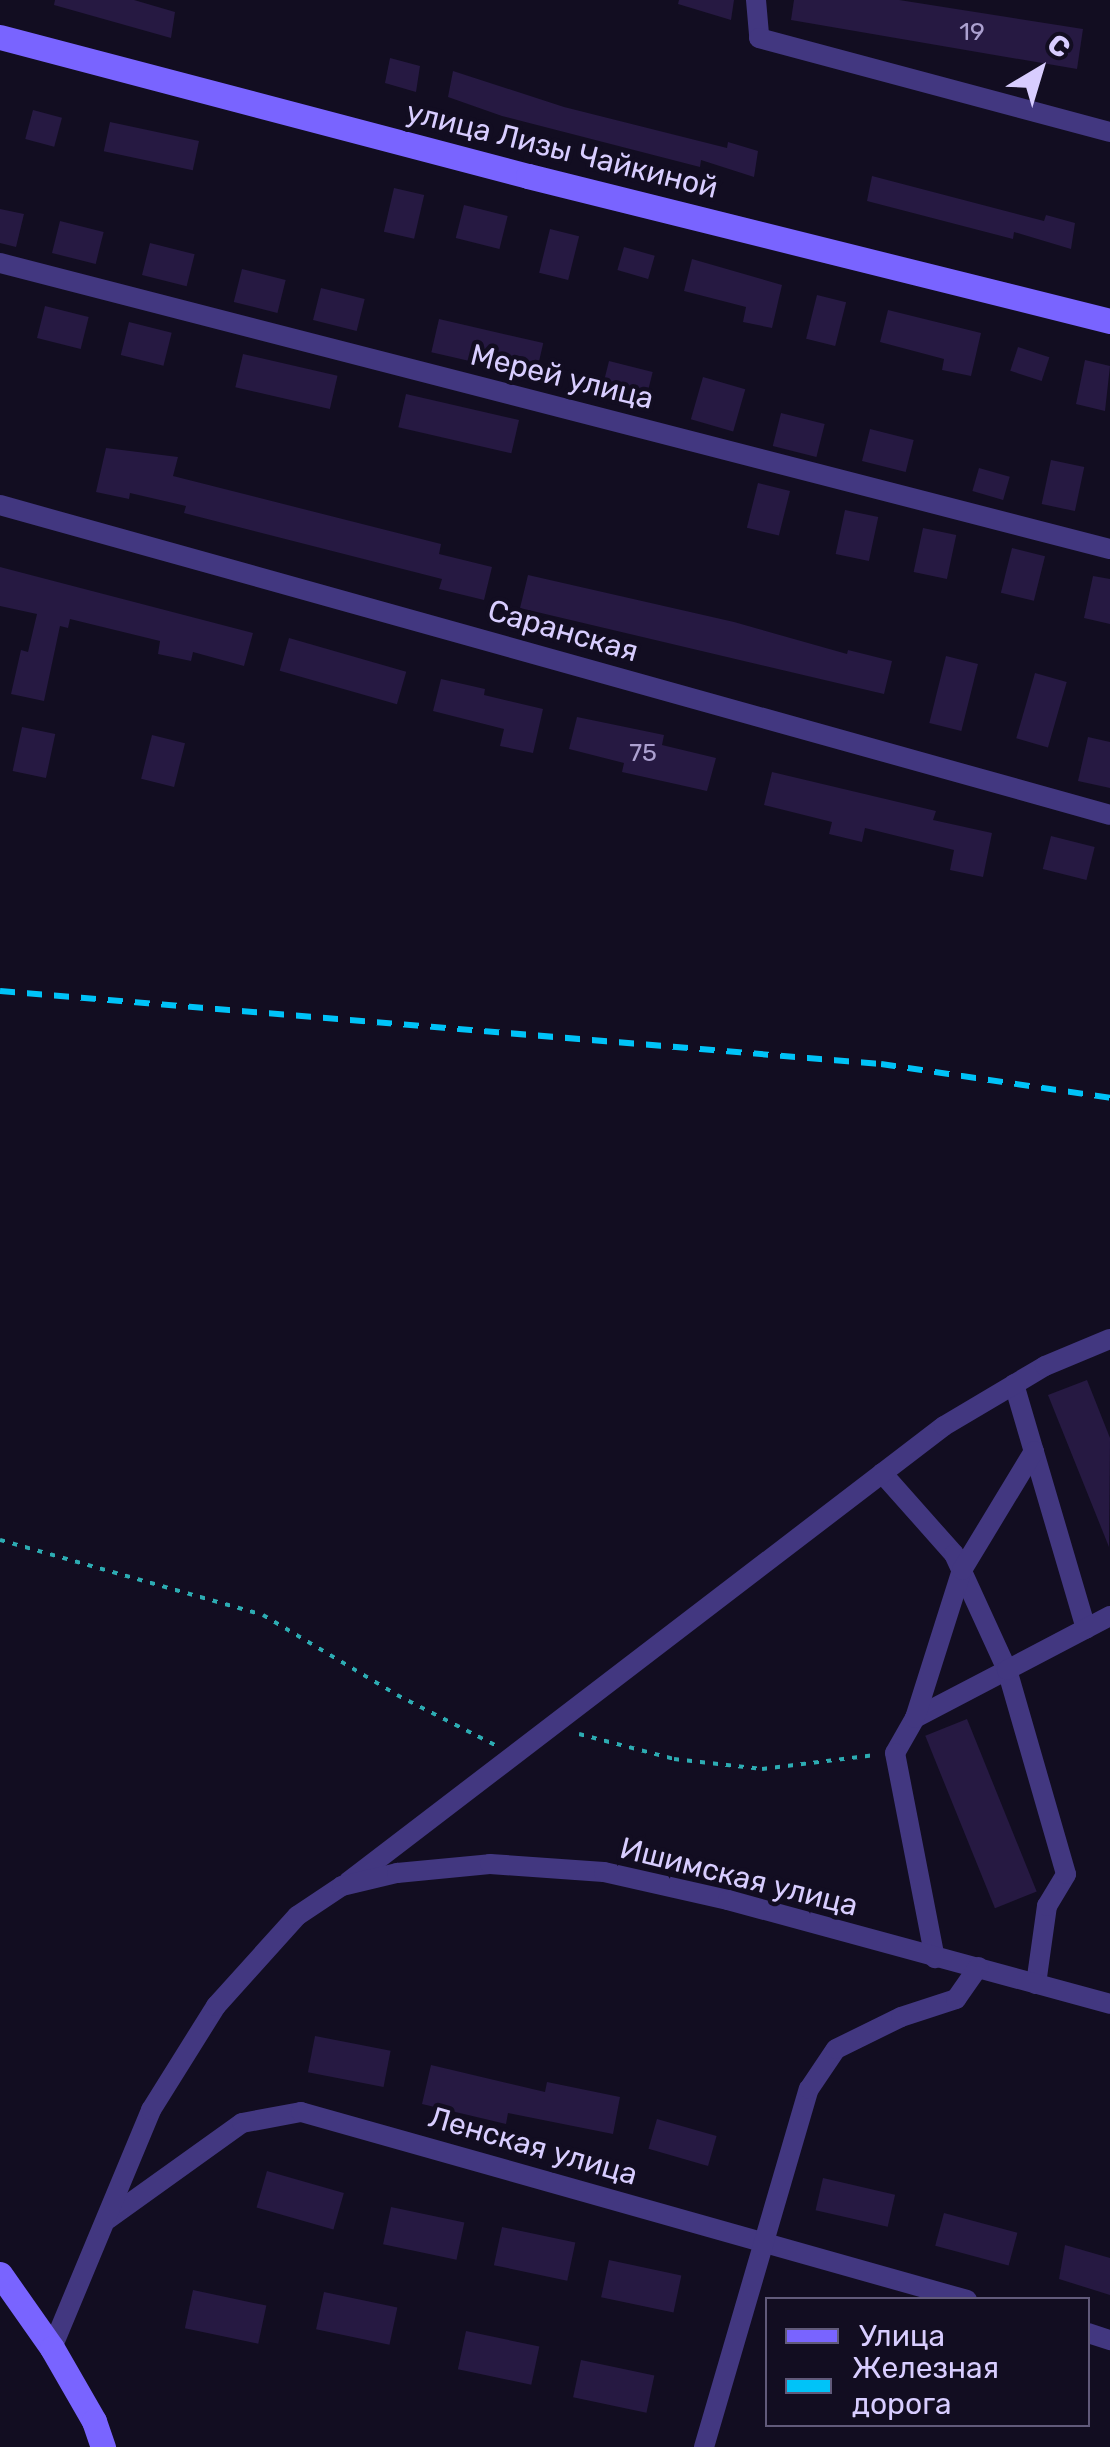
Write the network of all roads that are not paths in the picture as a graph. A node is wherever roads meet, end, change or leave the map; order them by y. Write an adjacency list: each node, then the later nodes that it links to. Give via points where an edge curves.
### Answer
1 (756, 0): 3 (street, via 759,38)
2 (0, 36): 5 (street, улица Лизы Чайкиной)
3 (1110, 132)
4 (0, 263): 7 (street, Мерей улица)
5 (1110, 321)
6 (0, 505): 8 (street, Саранская)
7 (1110, 549)
8 (1110, 815)
9 (1110, 1339): 10 (street)
10 (1014, 1384): 11 (street); 12 (street)
11 (1034, 1451): 13 (street); 15 (street)
12 (882, 1473): 13 (street); 18 (street)
13 (962, 1570): 16 (street); 17 (street)
14 (1110, 1616): 15 (street)
15 (1086, 1628): 16 (street)
16 (1008, 1670): 17 (street); 21 (street, via 1066,1874 1048,1906)
17 (915, 1718): 19 (street, via 894,1752)
18 (342, 1886): 19 (street, Ишимская улица, via 490,1864 604,1872); 23 (street, Ишимская улица, via 297,1916 216,2006 152,2110)
19 (935, 1958): 20 (street, Ишимская улица)
20 (978, 1967): 21 (street, Ишимская улица); 24 (street, via 956,1999 836,2049 809,2089)
21 (1036, 1984): 22 (street, Ишимская улица)
22 (1110, 2004)
23 (106, 2220): 24 (street, Ленская улица, via 242,2123 301,2112); 27 (street, Ишимская улица)
24 (763, 2242): 26 (street, Ленская улица); 29 (street)
25 (0, 2274): 27 (street)
26 (956, 2297)
27 (52, 2348): 28 (street)
28 (103, 2447)
29 (704, 2447)

